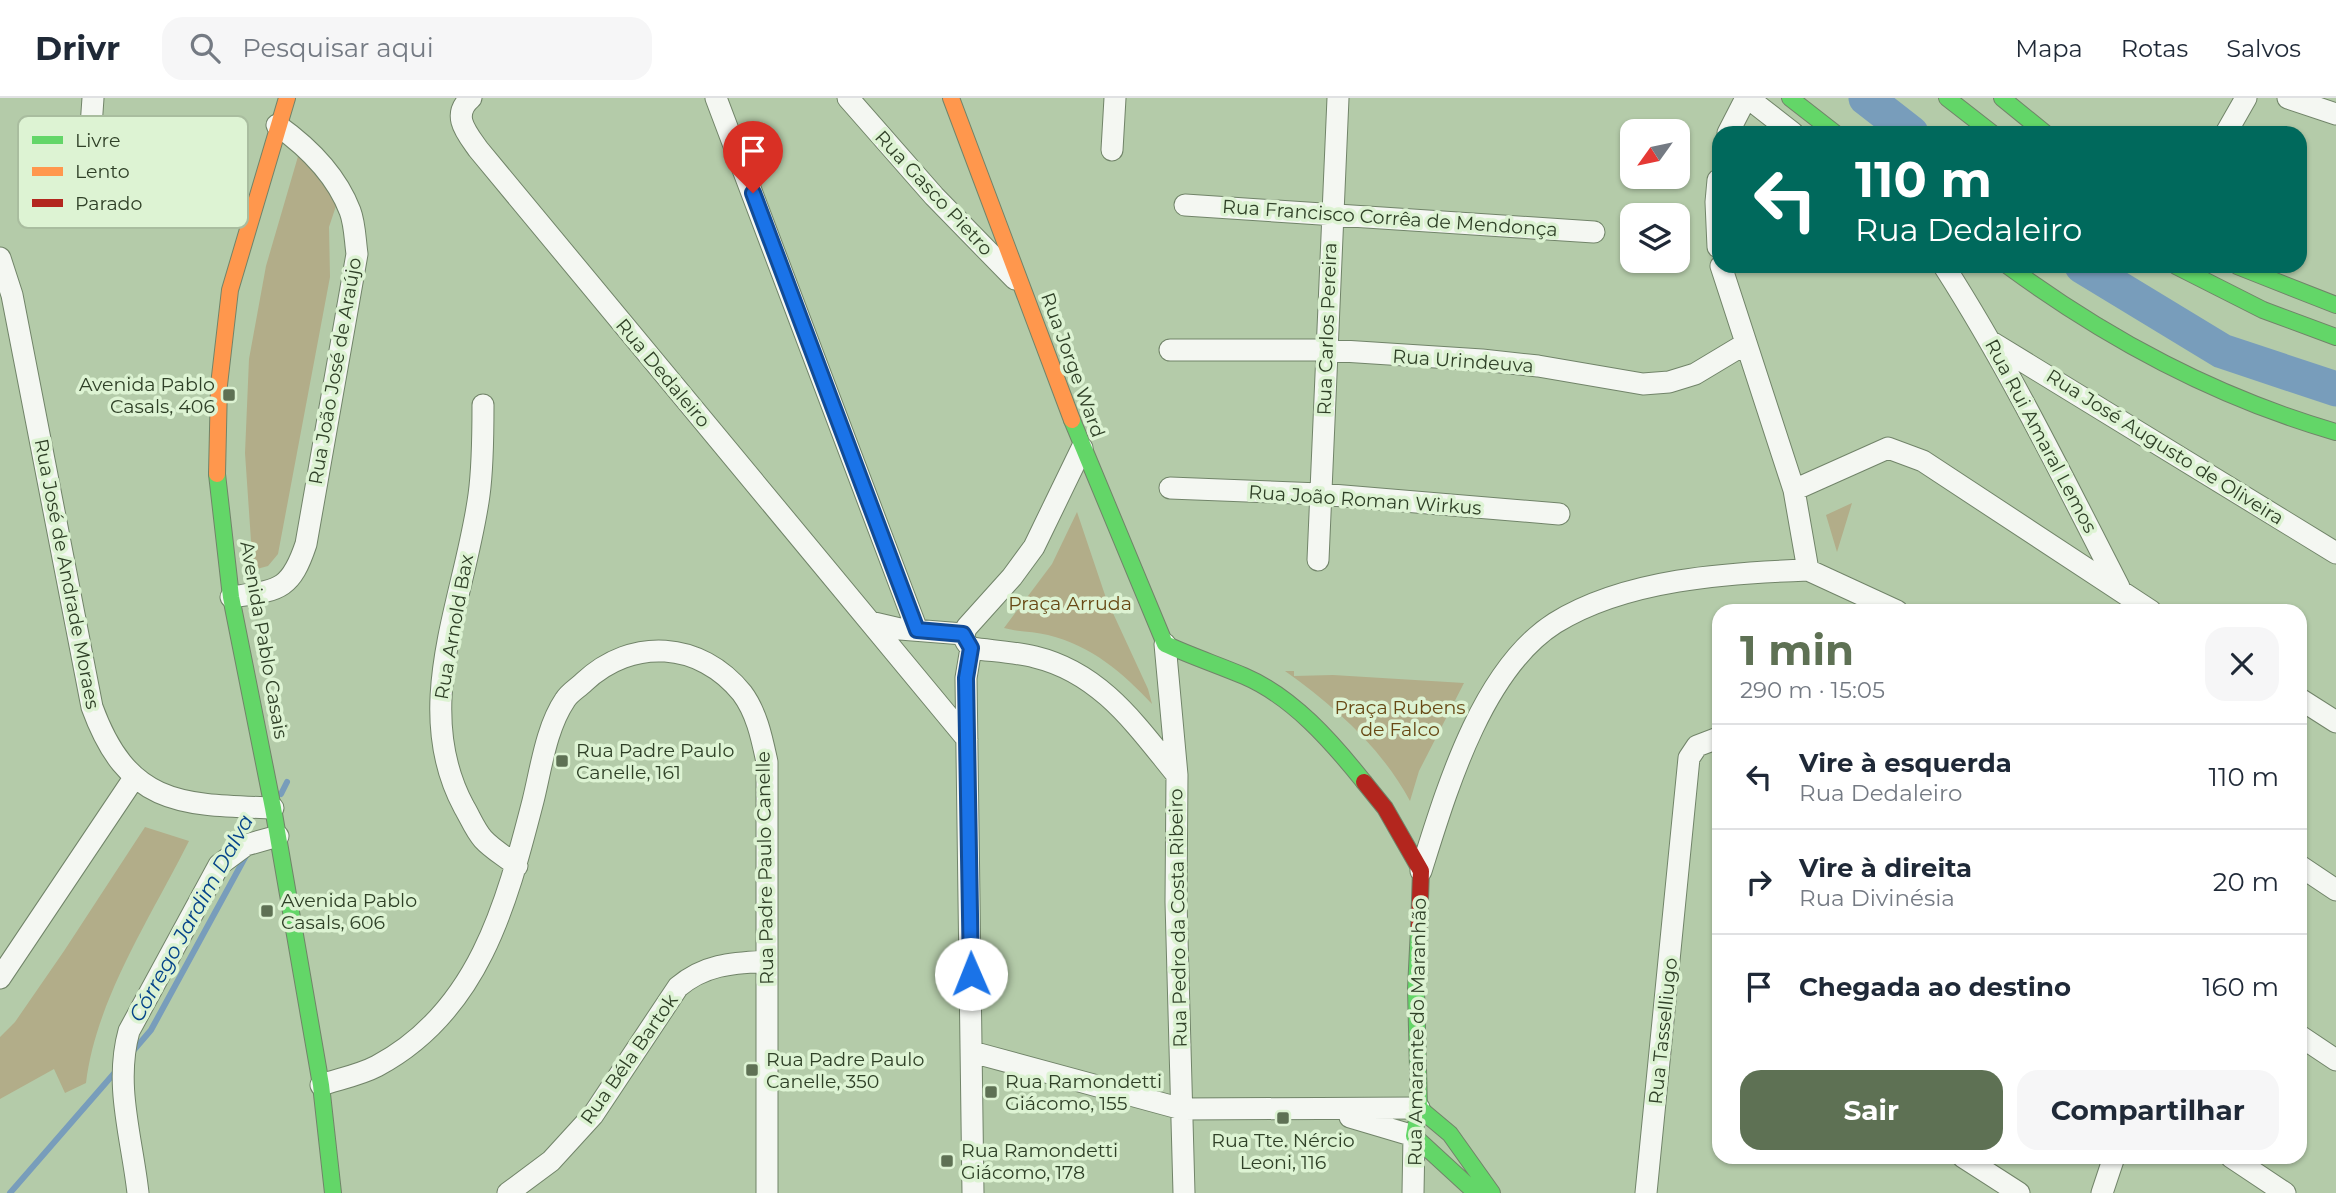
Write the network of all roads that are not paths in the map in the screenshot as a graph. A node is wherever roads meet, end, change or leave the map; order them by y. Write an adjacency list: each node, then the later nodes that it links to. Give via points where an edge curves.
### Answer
1 (93, 98): 16 (street)
2 (287, 98): 17 (main road, Avenida Pablo Casais)
3 (471, 98): 58 (street, Rua Dedaleiro, via 460,110 460,120 478,149)
4 (716, 98): 59 (street)
5 (848, 98): 36 (street, Rua Gasco Pietro)
6 (951, 98): 36 (main road, Rua Jorge Ward)
7 (1115, 98): 24 (street)
8 (1338, 98): 26 (street, Rua Carlos Pereira)
9 (1747, 98): 18 (street); 19 (street)
10 (1790, 98): 20 (main road)
11 (1947, 98): 21 (main road)
12 (2246, 98): 23 (street)
13 (2288, 98): 15 (street)
14 (2009, 100): 22 (main road)
15 (2336, 114)
16 (92, 116)
17 (277, 125): 27 (main road, Avenida Pablo Casais); 54 (street, Rua João José de Araújo, via 300,141 328,171 351,212 357,254 306,544 297,572 270,592)
18 (1732, 126)
19 (1784, 126)
20 (1826, 126)
21 (1983, 126)
22 (2037, 126)
23 (2230, 126)
24 (1112, 150)
25 (1185, 205): 26 (street, Rua Francisco Corrêa de Mendonça)
26 (1331, 213): 29 (street, Rua Francisco Corrêa de Mendonça); 42 (street, Rua Carlos Pereira)
27 (248, 227)
28 (248, 228): 54 (main road, Avenida Pablo Casais, via 230,290 219,385 216,468)
29 (1594, 232)
30 (0, 258): 67 (street, Rua José de Andrade Moraes, via 12,295 92,707 112,751)
31 (1723, 273): 40 (street)
32 (1948, 273): 39 (street, Rua Rui Amaral Lemos)
33 (2019, 273): 44 (main road, via 2164,368 2306,425)
34 (2190, 273): 38 (main road, via 2263,310)
35 (2252, 273): 37 (main road)
36 (1021, 286): 45 (main road, Rua Jorge Ward)
37 (2336, 305)
38 (2336, 337)
39 (1993, 343): 50 (street, Rua José Augusto de Oliveira); 53 (street, Rua Rui Amaral Lemos)
40 (1745, 344): 42 (street, Rua Urindeuva, via 1695,374 1643,384 1527,365); 47 (street)
41 (1170, 350): 42 (street, Rua Urindeuva)
42 (1327, 350): 48 (street, Rua Carlos Pereira)
43 (483, 405): 70 (street, Rua Arnold Bax, via 479,496 445,659 439,700 441,733 455,790 470,818 483,839)
44 (2336, 432)
45 (1082, 448): 60 (street, via 1034,547); 61 (main road, Rua Jorge Ward)
46 (1170, 488): 48 (street, Rua João Roman Wirkus)
47 (1794, 490): 52 (street); 53 (street, via 1894,449 1923,461)
48 (1320, 494): 49 (street, Rua João Roman Wirkus); 51 (street, Rua Carlos Pereira)
49 (1559, 514)
50 (2336, 553)
51 (1318, 560)
52 (1808, 570): 55 (street); 71 (street, via 1732,573 1653,586 1586,607 1554,624 1501,680 1484,711 1449,784)
53 (2119, 588): 56 (street, Rua Rui Amaral Lemos); 57 (street)
54 (231, 597): 68 (main road, Avenida Pablo Casais)
55 (1882, 604)
56 (2127, 604)
57 (2141, 604)
58 (870, 622): 59 (street); 64 (street, Rua Dedaleiro)
59 (917, 630): 60 (street)
60 (967, 641): 64 (street); 66 (street, via 1032,656 1083,676 1116,701)
61 (1165, 644): 66 (street, Rua Pedro da Costa Ribeiro); 71 (main road, via 1246,677 1329,739 1385,808)
62 (2307, 703): 63 (street)
63 (2336, 722)
64 (967, 739): 77 (street)
65 (1712, 740): 96 (street, Rua Tasselliugo, via 1697,746 1689,758)
66 (1177, 775): 81 (street, Rua Pedro da Costa Ribeiro)
67 (134, 778): 68 (street, Rua José de Andrade Moraes, via 160,796 208,806); 75 (street)
68 (274, 808): 69 (main road, Avenida Pablo Casais)
69 (278, 836): 79 (main road, Avenida Pablo Casais); 87 (street, via 246,845 219,865 129,1031 122,1056 122,1083)
70 (517, 866): 74 (street, Rua Padre Paulo Canelle, via 552,729 565,700 591,675 621,656 649,649 702,660 744,696 760,727 766,762); 79 (street, Rua Padre Paulo Canelle, via 477,969 446,1013 413,1044 374,1068)
71 (1421, 871): 80 (main road, Rua Amarante do Maranhão, via 1416,989)
72 (2307, 871): 73 (street)
73 (2336, 890)
74 (767, 961): 89 (street, Rua Béla Bartok, via 719,964 694,974 678,988 593,1115 551,1161); 90 (street, Rua Padre Paulo Canelle)
75 (0, 978)
76 (2307, 1041): 78 (street)
77 (972, 1052): 81 (street); 91 (street)
78 (2336, 1060)
79 (321, 1084): 88 (main road, Avenida Pablo Casais)
80 (1419, 1108): 82 (street); 83 (main road, Rua Amarante do Maranhão); 95 (main road, via 1450,1134)
81 (1181, 1109): 82 (street); 92 (street, Rua Pedro da Costa Ribeiro)
82 (1331, 1111): 83 (street)
83 (1414, 1136): 93 (street, Rua Amarante do Maranhão); 94 (main road)
84 (1974, 1164): 97 (street)
85 (2112, 1164): 98 (street)
86 (2242, 1164): 99 (street)
87 (138, 1193)
88 (333, 1193)
89 (508, 1193)
90 (767, 1193)
91 (973, 1193)
92 (1184, 1193)
93 (1413, 1193)
94 (1476, 1193)
95 (1492, 1193)
96 (1646, 1193)
97 (2018, 1193)
98 (2102, 1193)
99 (2286, 1193)

